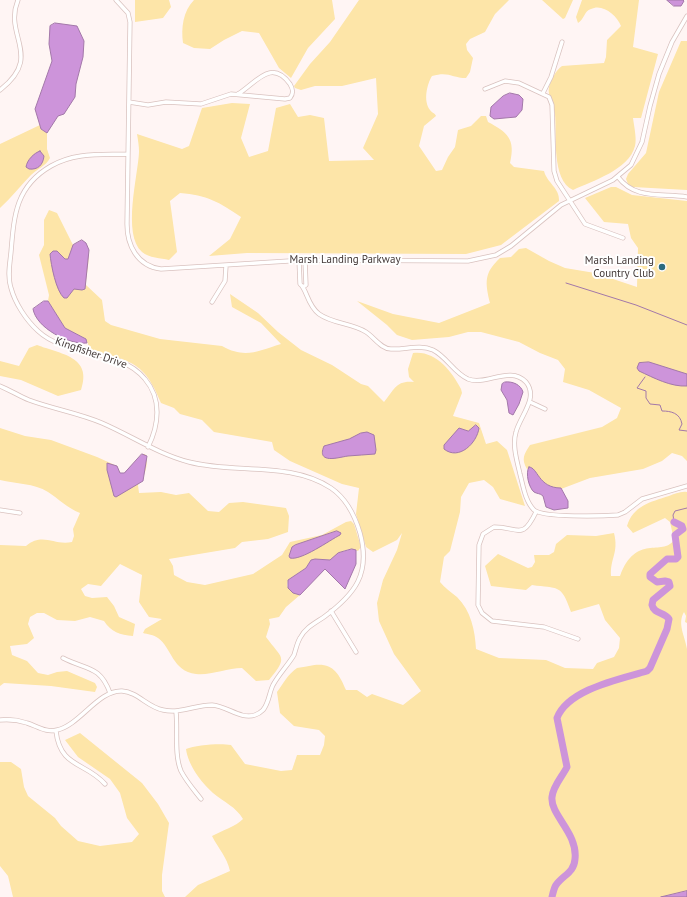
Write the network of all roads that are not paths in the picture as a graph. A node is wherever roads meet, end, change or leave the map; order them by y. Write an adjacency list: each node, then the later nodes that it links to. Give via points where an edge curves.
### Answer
1 (18, 0): 6 (street, via 14,16 21,62 17,73)
2 (116, 0): 9 (street, Marsh Landing Parkway, via 127,10 130,17)
3 (687, 16): 11 (street, Marsh Landing Parkway, via 672,42 659,74 639,151)
4 (562, 42): 7 (street)
5 (485, 89): 7 (street, via 512,81)
6 (0, 90)
7 (543, 93): 13 (street, via 548,96 552,105 555,176)
8 (238, 94): 8 (street, via 268,72 283,77 293,90 293,95 285,99 247,97); 9 (street, via 201,104 166,102 148,105)
9 (128, 102): 10 (street, Marsh Landing Parkway)
10 (128, 154): 17 (street, Marsh Landing Parkway, via 127,232 136,255 155,268); 25 (street, Kingfisher Drive, via 88,154 74,157 52,165 31,181 15,211 9,281 18,304 32,325 44,336 122,362 144,378 154,395 157,410 156,426)
11 (618, 177): 12 (street, via 626,187 635,192); 13 (street, Marsh Landing Parkway)
12 (687, 198)
13 (570, 200): 14 (street, via 585,224); 16 (street, Marsh Landing Parkway, via 505,250 478,260)
14 (622, 238)
15 (299, 260): 16 (street, Marsh Landing Parkway); 17 (street, Marsh Landing Parkway); 18 (street)
16 (305, 260): 19 (street)
17 (226, 266): 21 (street, via 225,281)
18 (299, 275): 19 (street); 20 (street)
19 (306, 275): 20 (street, via 306,285)
20 (303, 287): 23 (street, via 308,301 319,314 360,329 387,348 420,347 432,350 460,374 472,380 518,376 529,388)
21 (212, 302)
22 (0, 386): 25 (street, via 29,400 93,419)
23 (530, 402): 24 (street); 28 (street, via 514,439 523,486 529,503)
24 (545, 409)
25 (148, 447): 30 (street, via 175,458 207,466 275,471 299,476 323,484 337,493 348,505 357,522 363,544 364,562 355,587 346,600)
26 (687, 486): 28 (street, via 642,499 618,515 559,515)
27 (0, 510): 29 (street)
28 (536, 512): 31 (street, via 529,526 523,530 494,527 481,537 479,609 492,621 544,627)
29 (20, 513)
30 (331, 611): 32 (street); 35 (street, via 304,633 259,713 246,716 211,705)
31 (578, 640)
32 (356, 652)
33 (63, 658): 34 (street, via 94,670 105,681)
34 (110, 693): 35 (street, via 130,692 157,709); 37 (street)
35 (176, 712): 39 (street, via 177,753 180,766)
36 (0, 720): 37 (street, via 22,721 46,731)
37 (56, 731): 38 (street, via 61,748 69,759)
38 (104, 784)
39 (201, 799)

